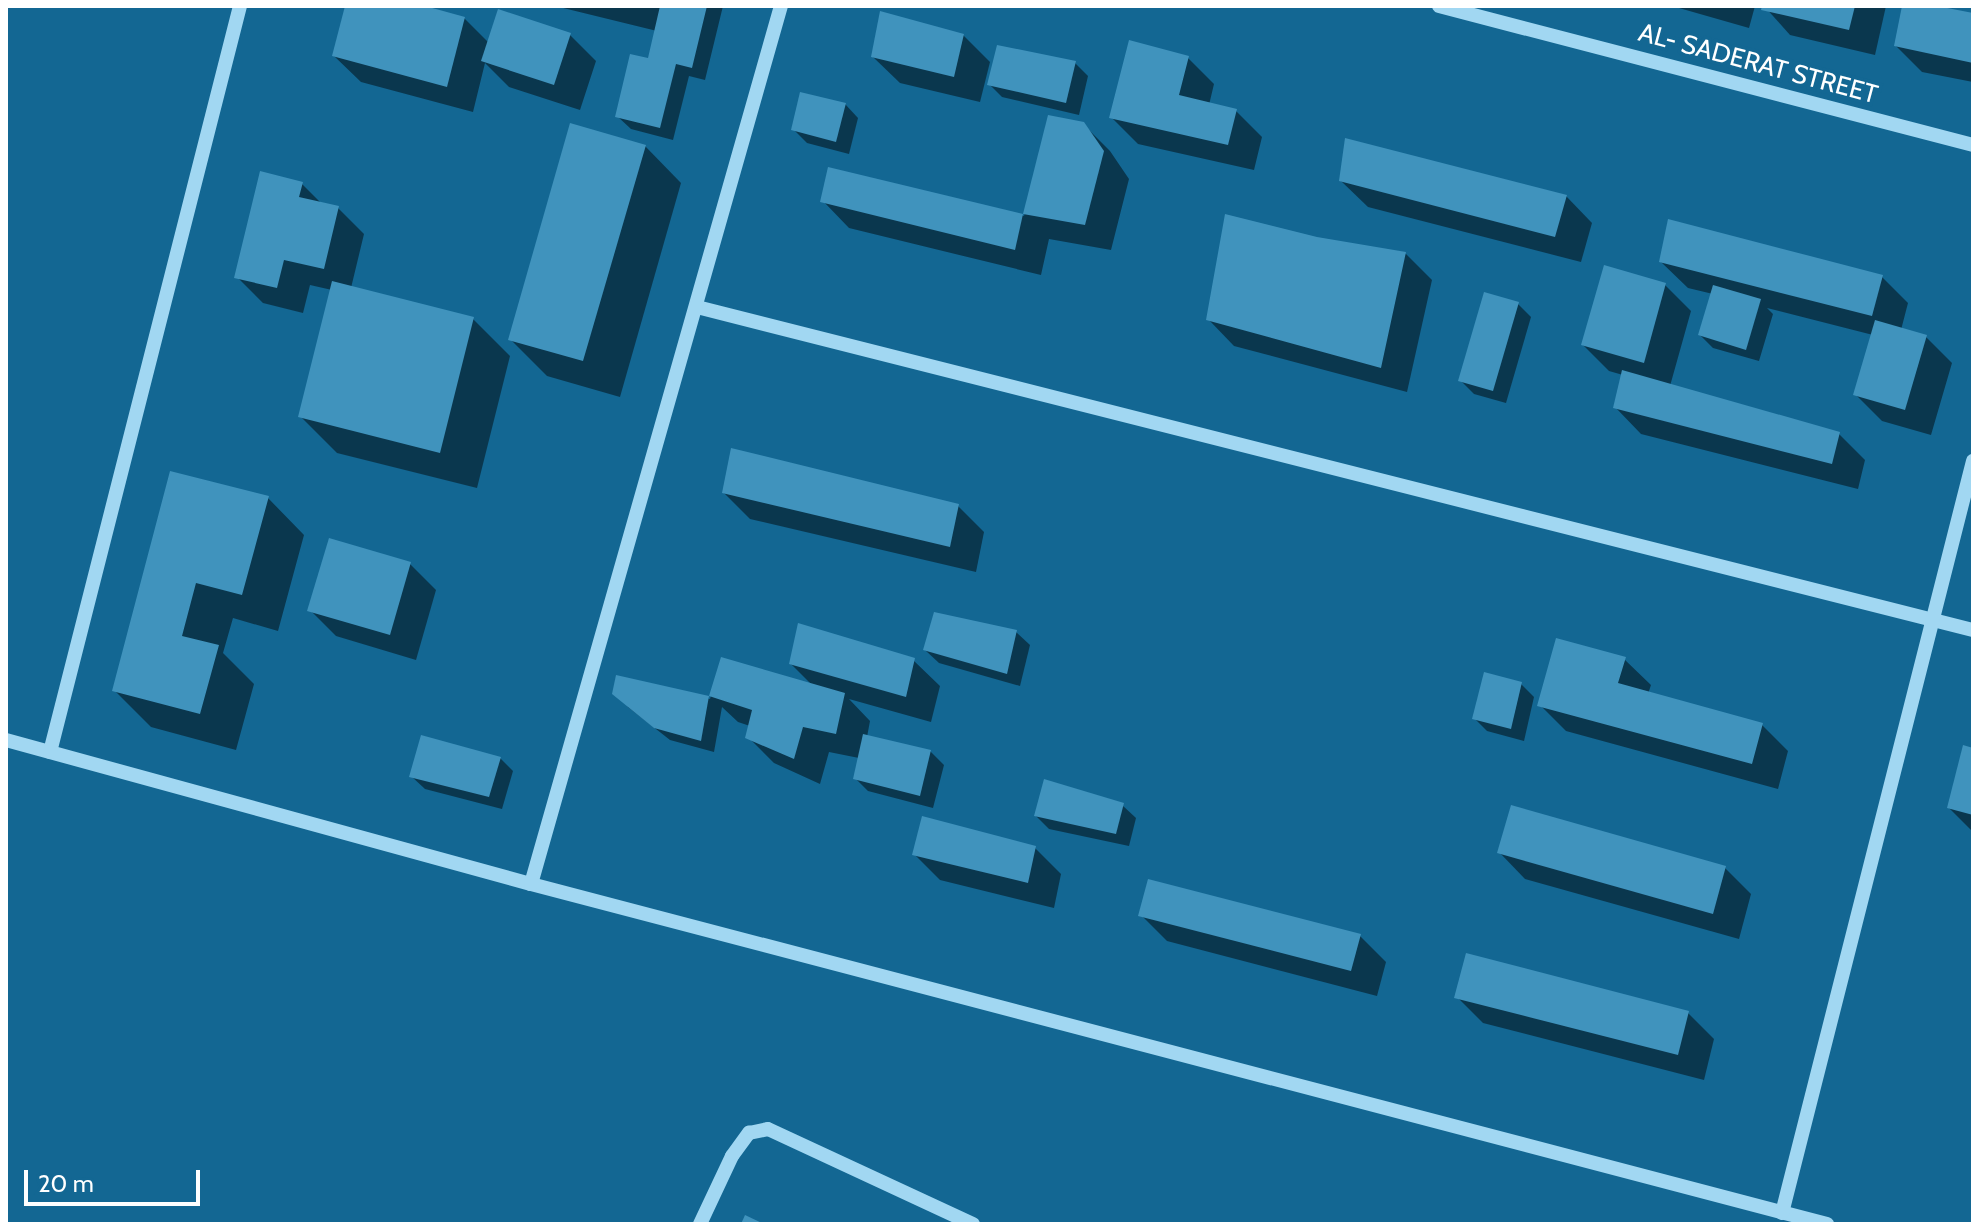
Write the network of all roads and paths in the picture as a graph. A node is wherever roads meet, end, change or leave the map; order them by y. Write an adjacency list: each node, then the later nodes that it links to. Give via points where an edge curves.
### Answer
1 (240, 6): 10 (street)
2 (781, 6): 5 (street)
3 (1439, 6): 4 (street, AL- SADERAT STREET)
4 (1973, 145)
5 (697, 307): 7 (street); 11 (street)
6 (1973, 461): 7 (street)
7 (1931, 618): 8 (street); 12 (street)
8 (1973, 630)
9 (6, 740): 10 (street)
10 (50, 752): 11 (street)
11 (531, 884): 12 (street)
12 (1782, 1213): 15 (street)
13 (700, 1224): 14 (street, via 732,1156 749,1133 768,1129)
14 (973, 1224)
15 (1827, 1224)

